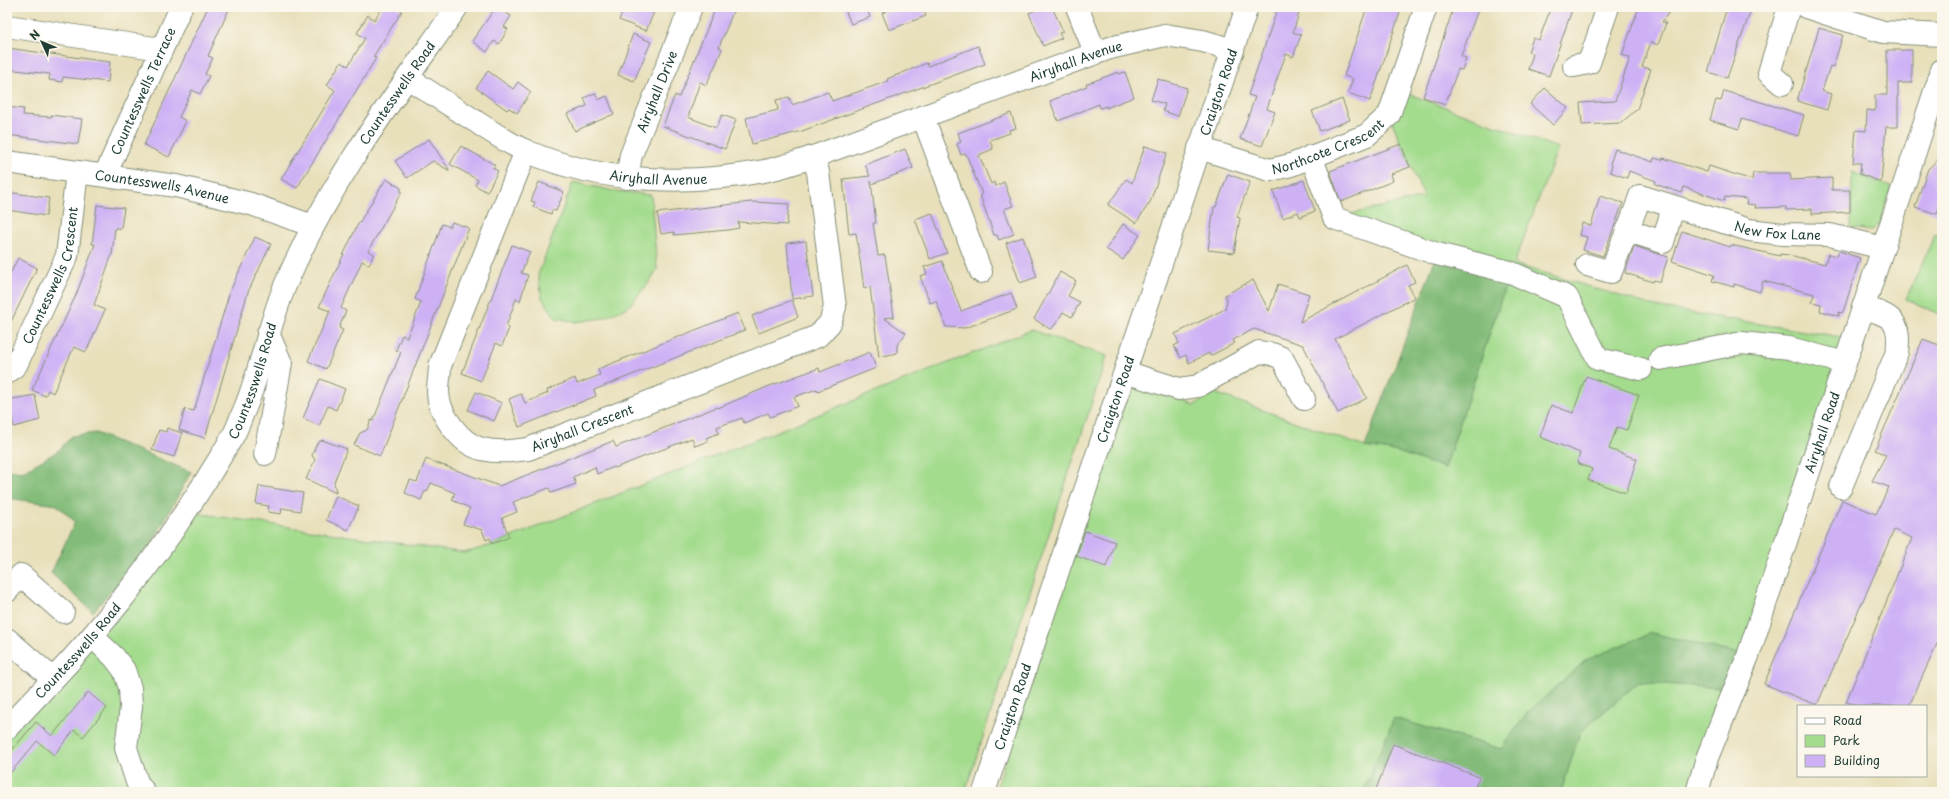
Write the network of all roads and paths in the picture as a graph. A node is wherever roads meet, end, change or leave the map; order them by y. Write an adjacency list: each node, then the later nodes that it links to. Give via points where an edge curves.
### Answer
1 (181, 7): 12 (street, Countesswells Terrace)
2 (457, 7): 18 (street, Countesswells Road)
3 (691, 7): 28 (street, Airyhall Drive, via 631,155)
4 (1077, 7): 14 (street)
5 (1247, 7): 13 (street, Craigton Road)
6 (1426, 7): 23 (street, Northcote Crescent, via 1389,115 1367,135)
7 (1608, 7): 15 (street)
8 (1789, 7): 17 (street)
9 (1806, 7): 11 (street, via 1883,32)
10 (7, 26): 12 (street)
11 (1942, 35)
12 (161, 49): 27 (street, Countesswells Terrace)
13 (1233, 50): 14 (street, Airyhall Avenue, via 1203,41 1165,35); 21 (street, Craigton Road)
14 (1094, 52): 20 (street, Airyhall Avenue)
15 (1587, 67)
16 (1942, 70): 19 (street, Airyhall Road)
17 (1768, 77)
18 (408, 78): 22 (street, Airyhall Avenue); 30 (street, Countesswells Road, via 343,172)
19 (1935, 113): 32 (street, Airyhall Road)
20 (923, 117): 24 (street, Airyhall Avenue); 34 (street)
21 (1199, 148): 23 (street, Northcote Crescent, via 1270,170 1291,165); 40 (street, Craigton Road)
22 (526, 151): 24 (street, Airyhall Crescent, via 440,366 438,392 445,416 459,436 480,449 503,452 528,449 818,336 830,323 835,307 818,172); 28 (street, Airyhall Avenue, via 578,168)
23 (1311, 156): 39 (street, via 1334,218 1437,254 1510,272 1567,297 1598,359)
24 (813, 157): 28 (street, Airyhall Avenue, via 765,171 717,178 677,181)
25 (7, 162): 26 (street, Countesswells Avenue)
26 (77, 172): 27 (street, Countesswells Avenue); 41 (street, Countesswells Crescent, via 67,256 16,365)
27 (106, 175): 30 (street, Countesswells Avenue, via 176,186 251,204)
28 (627, 178)
29 (1673, 207): 31 (street, New Fox Lane, via 1640,196); 31 (street, via 1663,242); 32 (street, New Fox Lane, via 1749,230 1830,235)
30 (313, 226): 36 (street, Countesswells Road, via 286,283)
31 (1629, 231): 33 (street, New Fox Lane, via 1622,239 1611,272)
32 (1883, 248): 35 (street, Airyhall Road)
33 (1587, 265)
34 (981, 272)
35 (1863, 307): 38 (street, Airyhall Road); 44 (street, via 1880,312 1892,321 1898,327 1900,337 1897,352)
36 (268, 333): 43 (street, via 281,363); 47 (street, Countesswells Road, via 254,386 235,433 188,509 151,562)
37 (1660, 359): 38 (street, via 1742,343 1789,348)
38 (1845, 363): 53 (street, Airyhall Road, via 1748,656 1706,758)
39 (1641, 370)
40 (1125, 372): 42 (street, via 1179,388 1198,386 1259,352 1282,358); 52 (street, Craigton Road)
41 (7, 373)
42 (1304, 399)
43 (265, 454)
44 (1841, 487)
45 (7, 591): 46 (street, via 21,575)
46 (63, 612)
47 (92, 636): 49 (street, Countesswells Road); 51 (street, via 124,670 130,688 131,707 126,748 136,782)
48 (7, 640): 49 (street)
49 (53, 679): 50 (street, Countesswells Road)
50 (7, 728)
51 (144, 792)
52 (984, 792)
53 (1697, 792)

